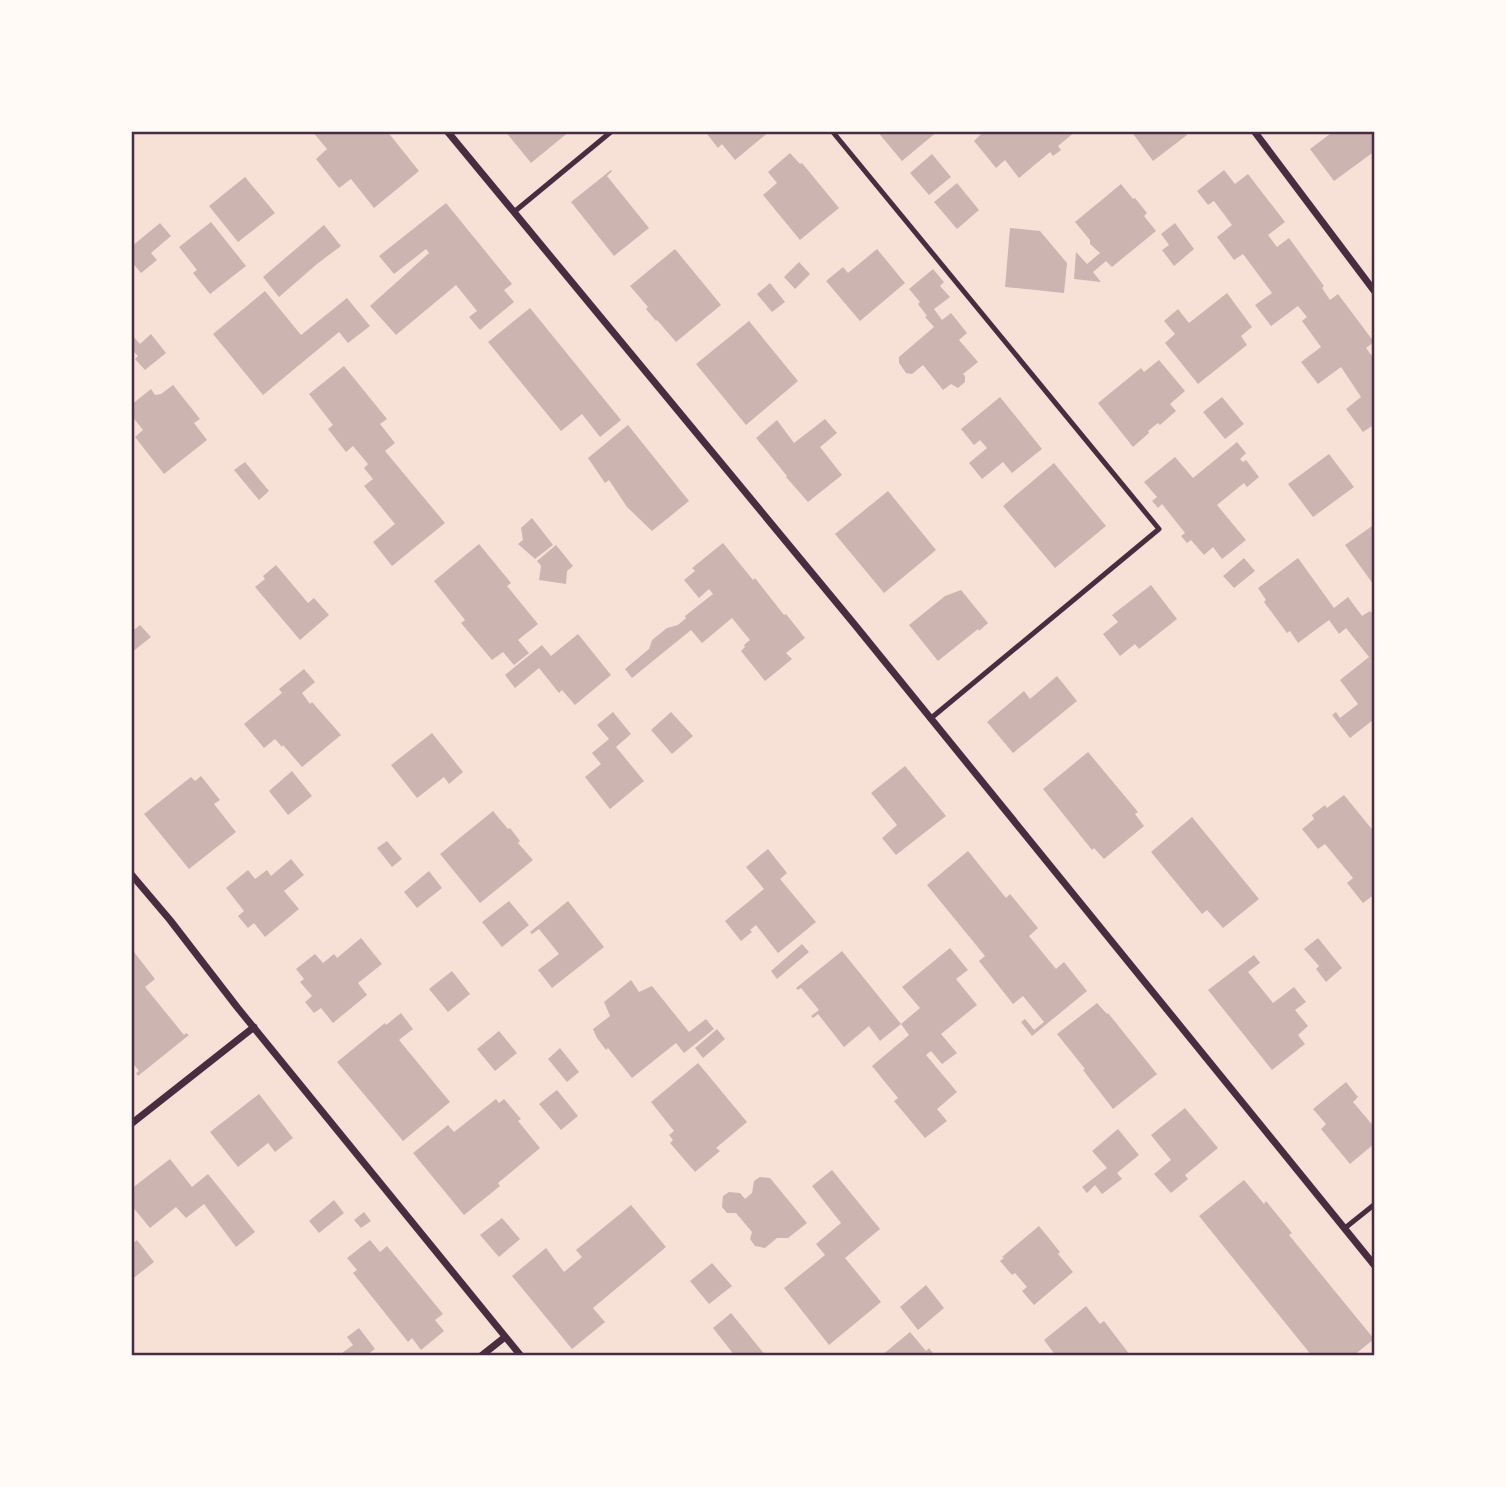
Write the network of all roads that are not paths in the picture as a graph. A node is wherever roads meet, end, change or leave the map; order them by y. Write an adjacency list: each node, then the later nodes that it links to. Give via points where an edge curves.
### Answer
1 (447, 131): 5 (street)
2 (612, 131): 5 (lane)
3 (832, 131): 7 (lane, via 1159,529)
4 (1254, 131): 6 (street)
5 (514, 212): 7 (street)
6 (1375, 292)
7 (930, 719): 12 (street)
8 (131, 874): 9 (street)
9 (254, 1027): 10 (street); 14 (street)
10 (131, 1124)
11 (1375, 1204): 12 (lane)
12 (1345, 1228): 13 (street)
13 (1375, 1265)
14 (505, 1336): 15 (street); 16 (street)
15 (481, 1356)
16 (521, 1356)

